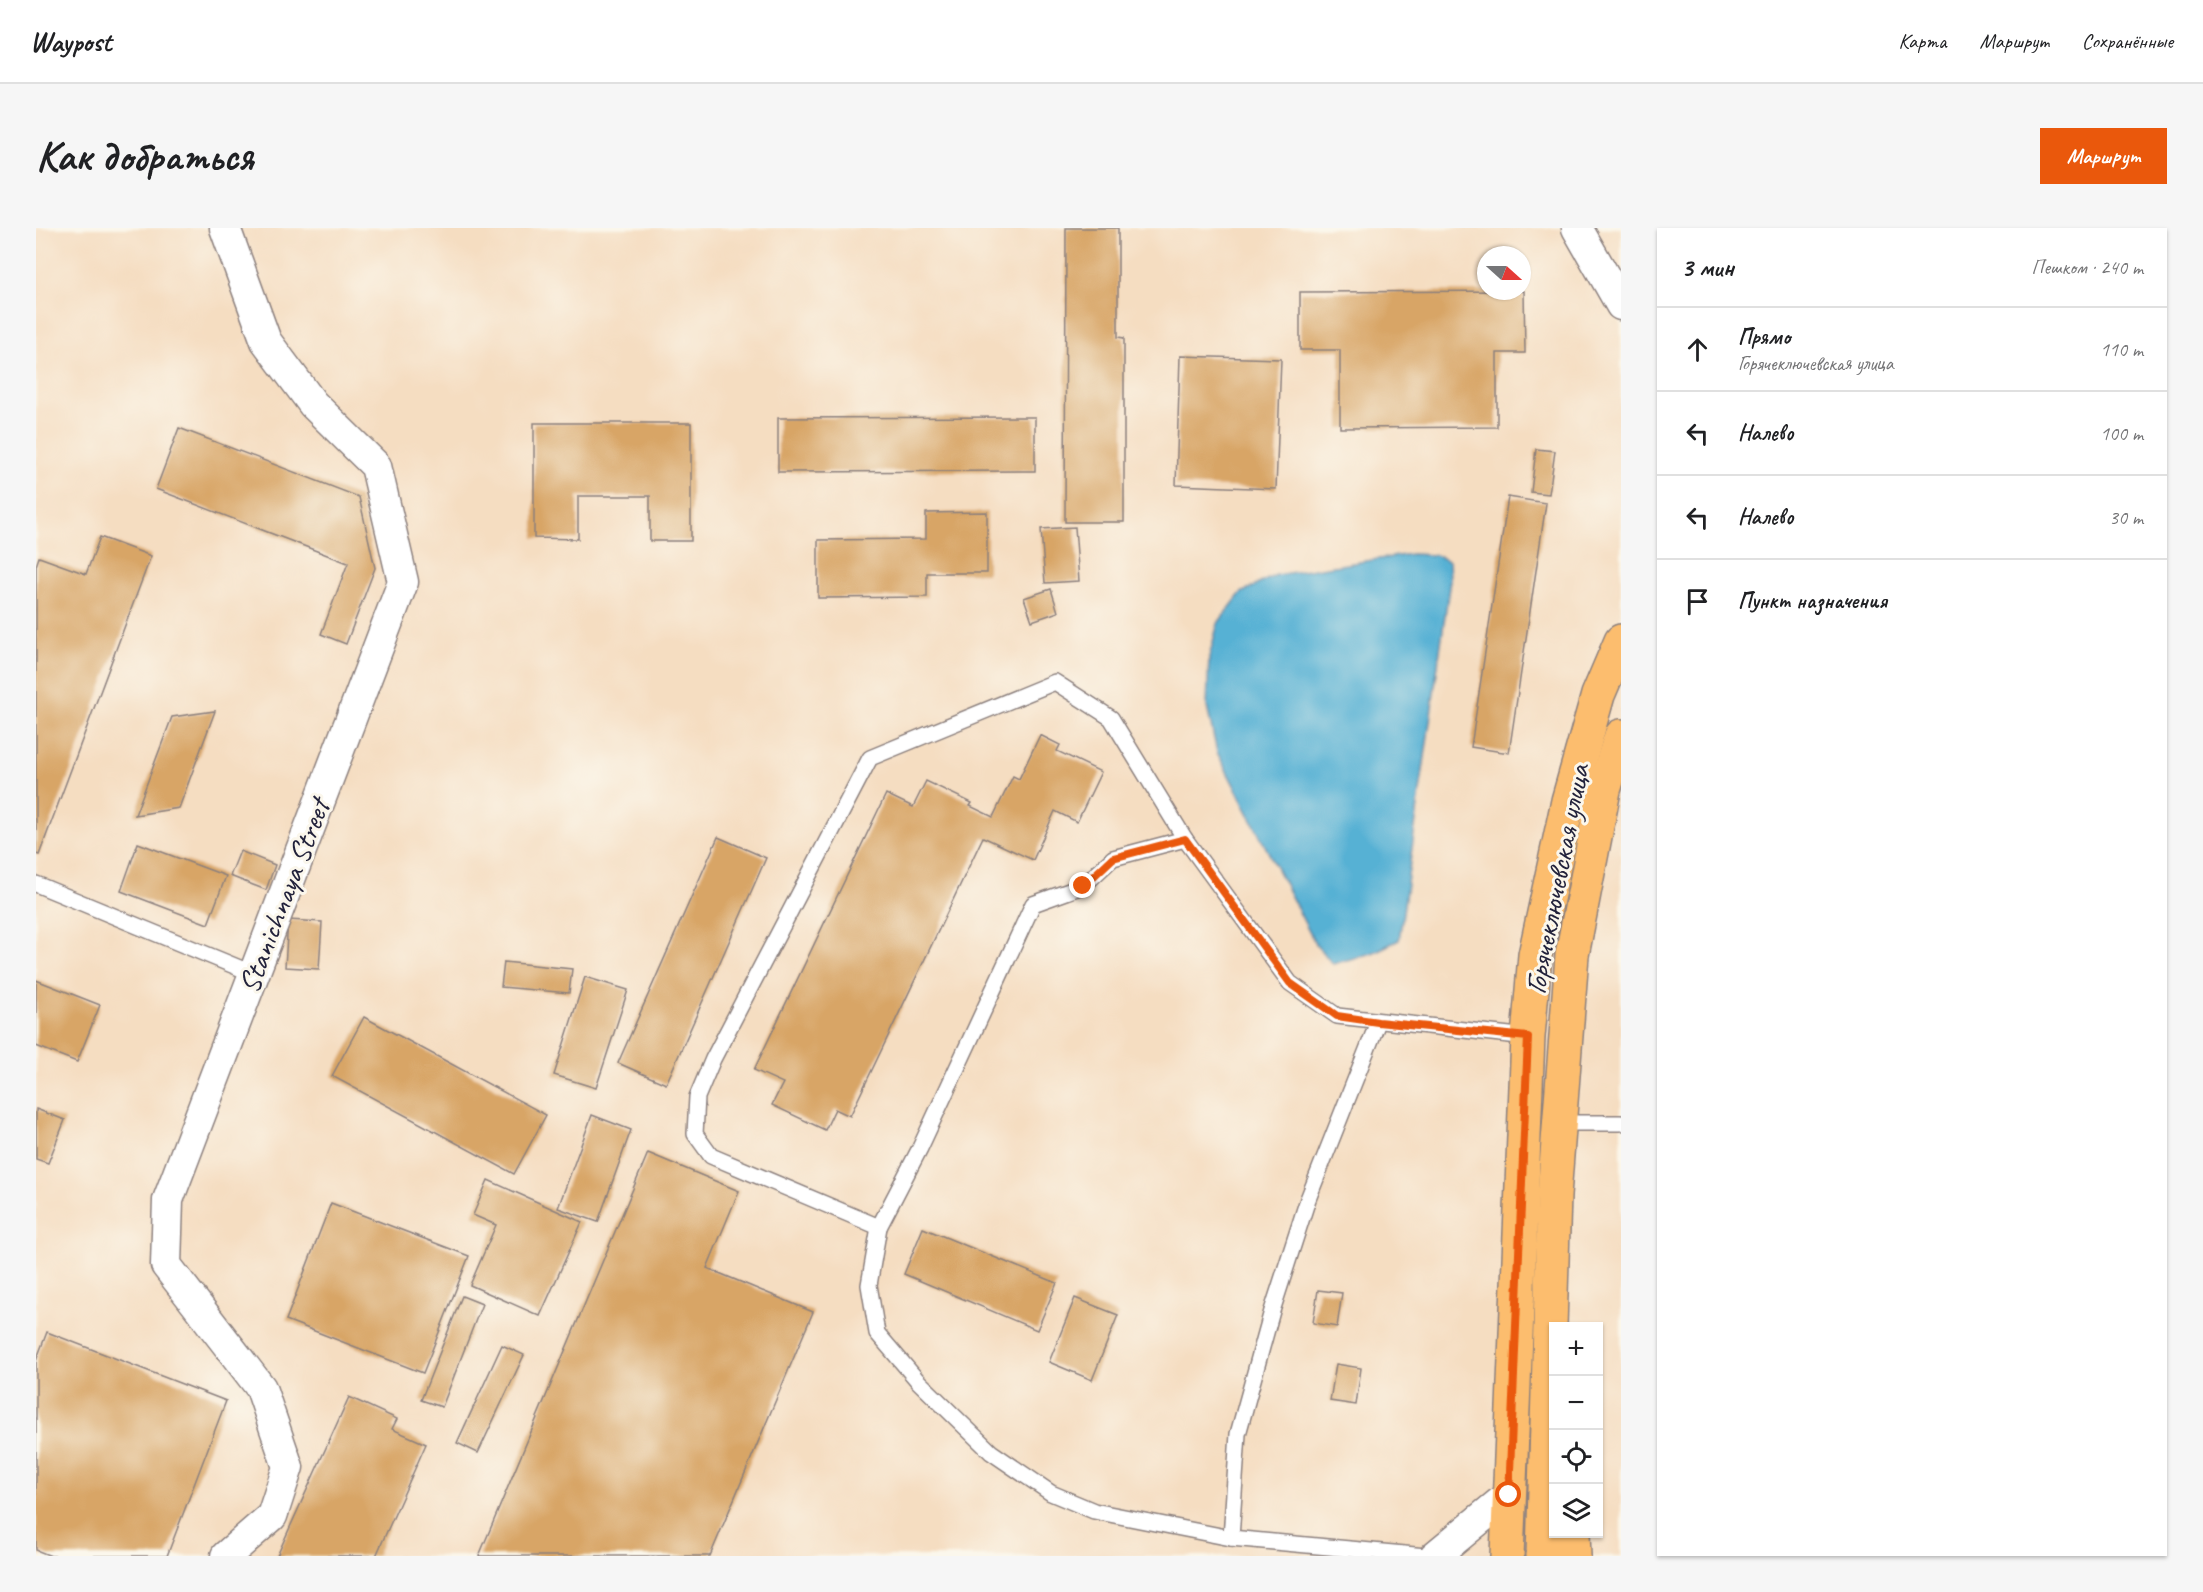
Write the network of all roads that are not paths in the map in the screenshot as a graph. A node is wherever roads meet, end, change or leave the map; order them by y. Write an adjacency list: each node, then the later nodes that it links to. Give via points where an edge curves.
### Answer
1 (225, 228): 8 (street, Stanichnaya Street, via 266,341 314,404 376,466 403,582)
2 (1577, 228): 3 (street)
3 (1621, 304)
4 (1621, 641): 10 (main road, Горячеключевская улица, via 1598,695 1568,801 1535,955)
5 (1621, 736): 11 (main road, Горячеключевская улица, via 1604,790 1572,955)
6 (1185, 839): 9 (lane, via 1290,983 1337,1016); 14 (lane, via 1113,858 1083,886 1033,904 920,1148); 14 (lane, via 1111,718 1055,682 870,758 713,1059 697,1097 695,1134 711,1156)
7 (36, 884): 8 (lane)
8 (254, 974): 19 (street, Stanichnaya Street, via 168,1200 166,1265 261,1388 288,1467 272,1516)
9 (1378, 1022): 10 (lane); 17 (lane, via 1308,1199 1272,1311 1238,1434)
10 (1528, 1037): 16 (main road, Горячеключевская улица)
11 (1560, 1123): 12 (lane); 13 (main road, Горячеключевская улица)
12 (1621, 1123)
13 (1554, 1196): 15 (main road, via 1568,1264); 23 (main road, Горячеключевская улица)
14 (879, 1227): 17 (lane, via 869,1285 877,1333 918,1381 991,1452 1051,1493 1094,1511)
15 (1569, 1322)
16 (1509, 1495): 21 (street); 22 (main road, Горячеключевская улица)
17 (1231, 1538): 20 (lane)
18 (1573, 1538): 24 (main road)
19 (226, 1556)
20 (1426, 1556)
21 (1435, 1556)
22 (1507, 1556)
23 (1543, 1556)
24 (1574, 1556)

